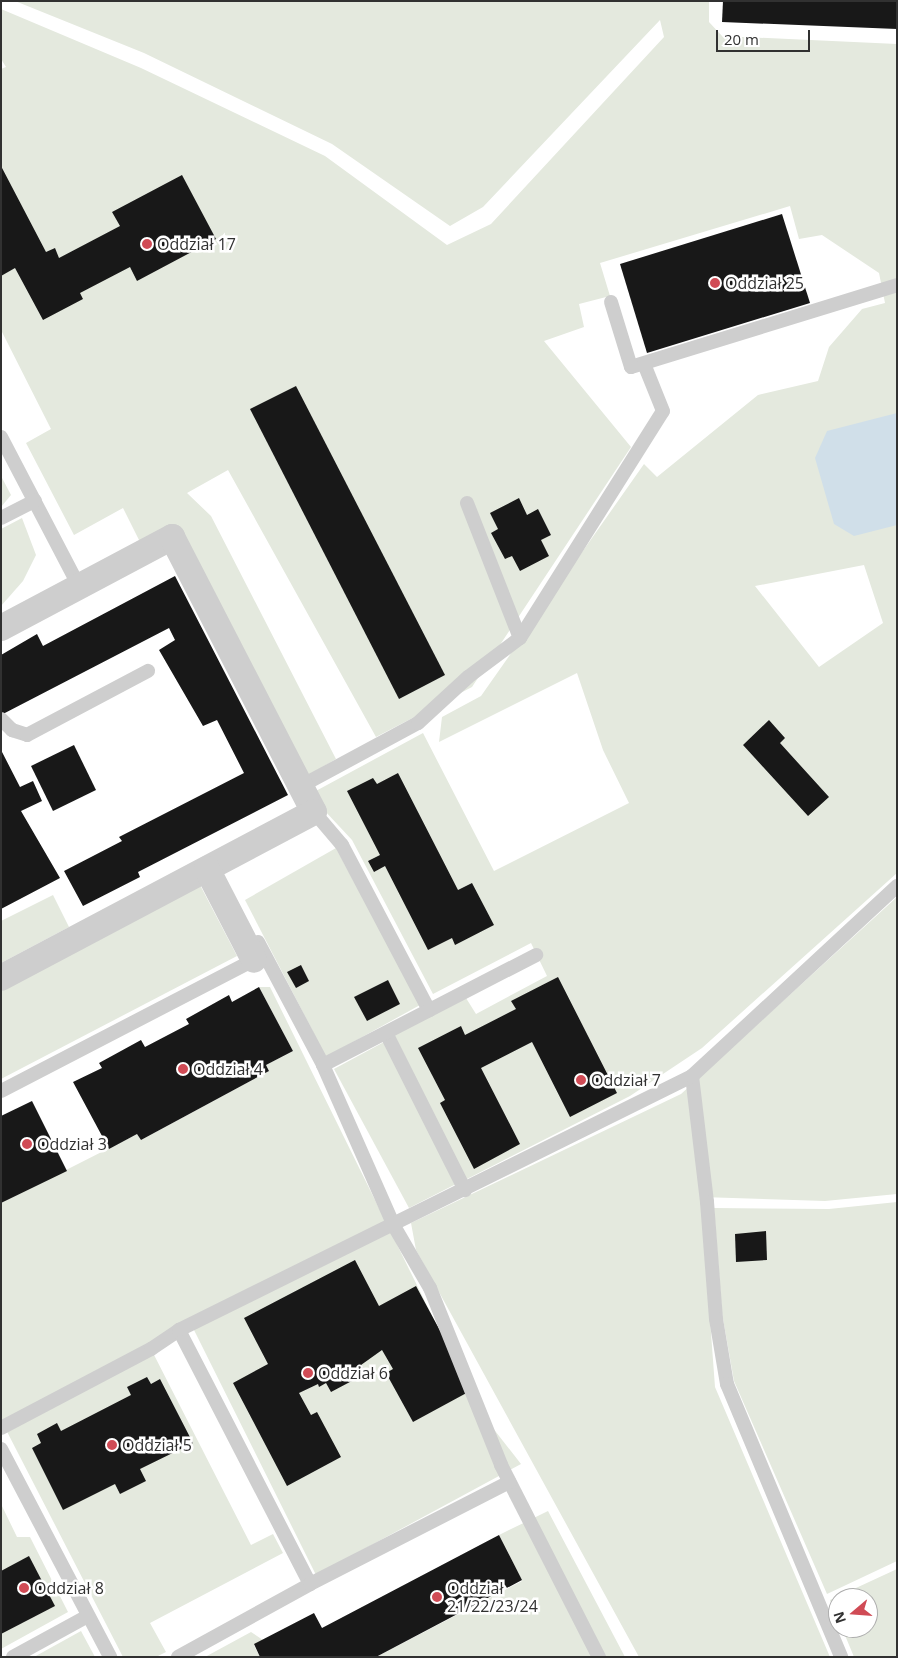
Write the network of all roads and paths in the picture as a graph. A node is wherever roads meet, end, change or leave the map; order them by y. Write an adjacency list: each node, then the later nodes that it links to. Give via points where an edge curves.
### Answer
1 (897, 285): 3 (lane)
2 (611, 302): 3 (lane, via 631,367)
3 (644, 364): 10 (lane, via 663,411)
4 (1, 437): 5 (lane)
5 (35, 501): 7 (lane); 8 (lane)
6 (467, 503): 10 (lane)
7 (1, 518)
8 (80, 586): 9 (street); 13 (street, via 172,537)
9 (1, 628)
10 (520, 638): 13 (lane, via 468,677 418,723)
11 (148, 671): 12 (lane, via 27,735 12,730)
12 (1, 719)
13 (301, 786): 14 (street)
14 (314, 812): 15 (street); 20 (lane, via 342,845)
15 (212, 867): 18 (street); 19 (street)
16 (897, 886): 23 (lane)
17 (536, 955): 20 (lane)
18 (260, 957): 22 (lane); 24 (lane)
19 (1, 978)
20 (429, 1010): 21 (lane)
21 (386, 1033): 22 (lane); 25 (lane)
22 (324, 1065): 26 (lane)
23 (692, 1076): 25 (lane); 37 (lane, via 707,1202 716,1319 728,1384)
24 (1, 1091)
25 (465, 1190): 26 (lane)
26 (394, 1226): 27 (lane); 30 (lane, via 430,1288)
27 (179, 1330): 28 (lane, via 151,1349); 31 (lane)
28 (1, 1428)
29 (1, 1449): 32 (lane)
30 (509, 1482): 31 (lane); 36 (lane)
31 (310, 1584): 35 (lane)
32 (88, 1616): 33 (lane); 34 (lane)
33 (12, 1657)
34 (110, 1657)
35 (178, 1657)
36 (600, 1657)
37 (842, 1657)

